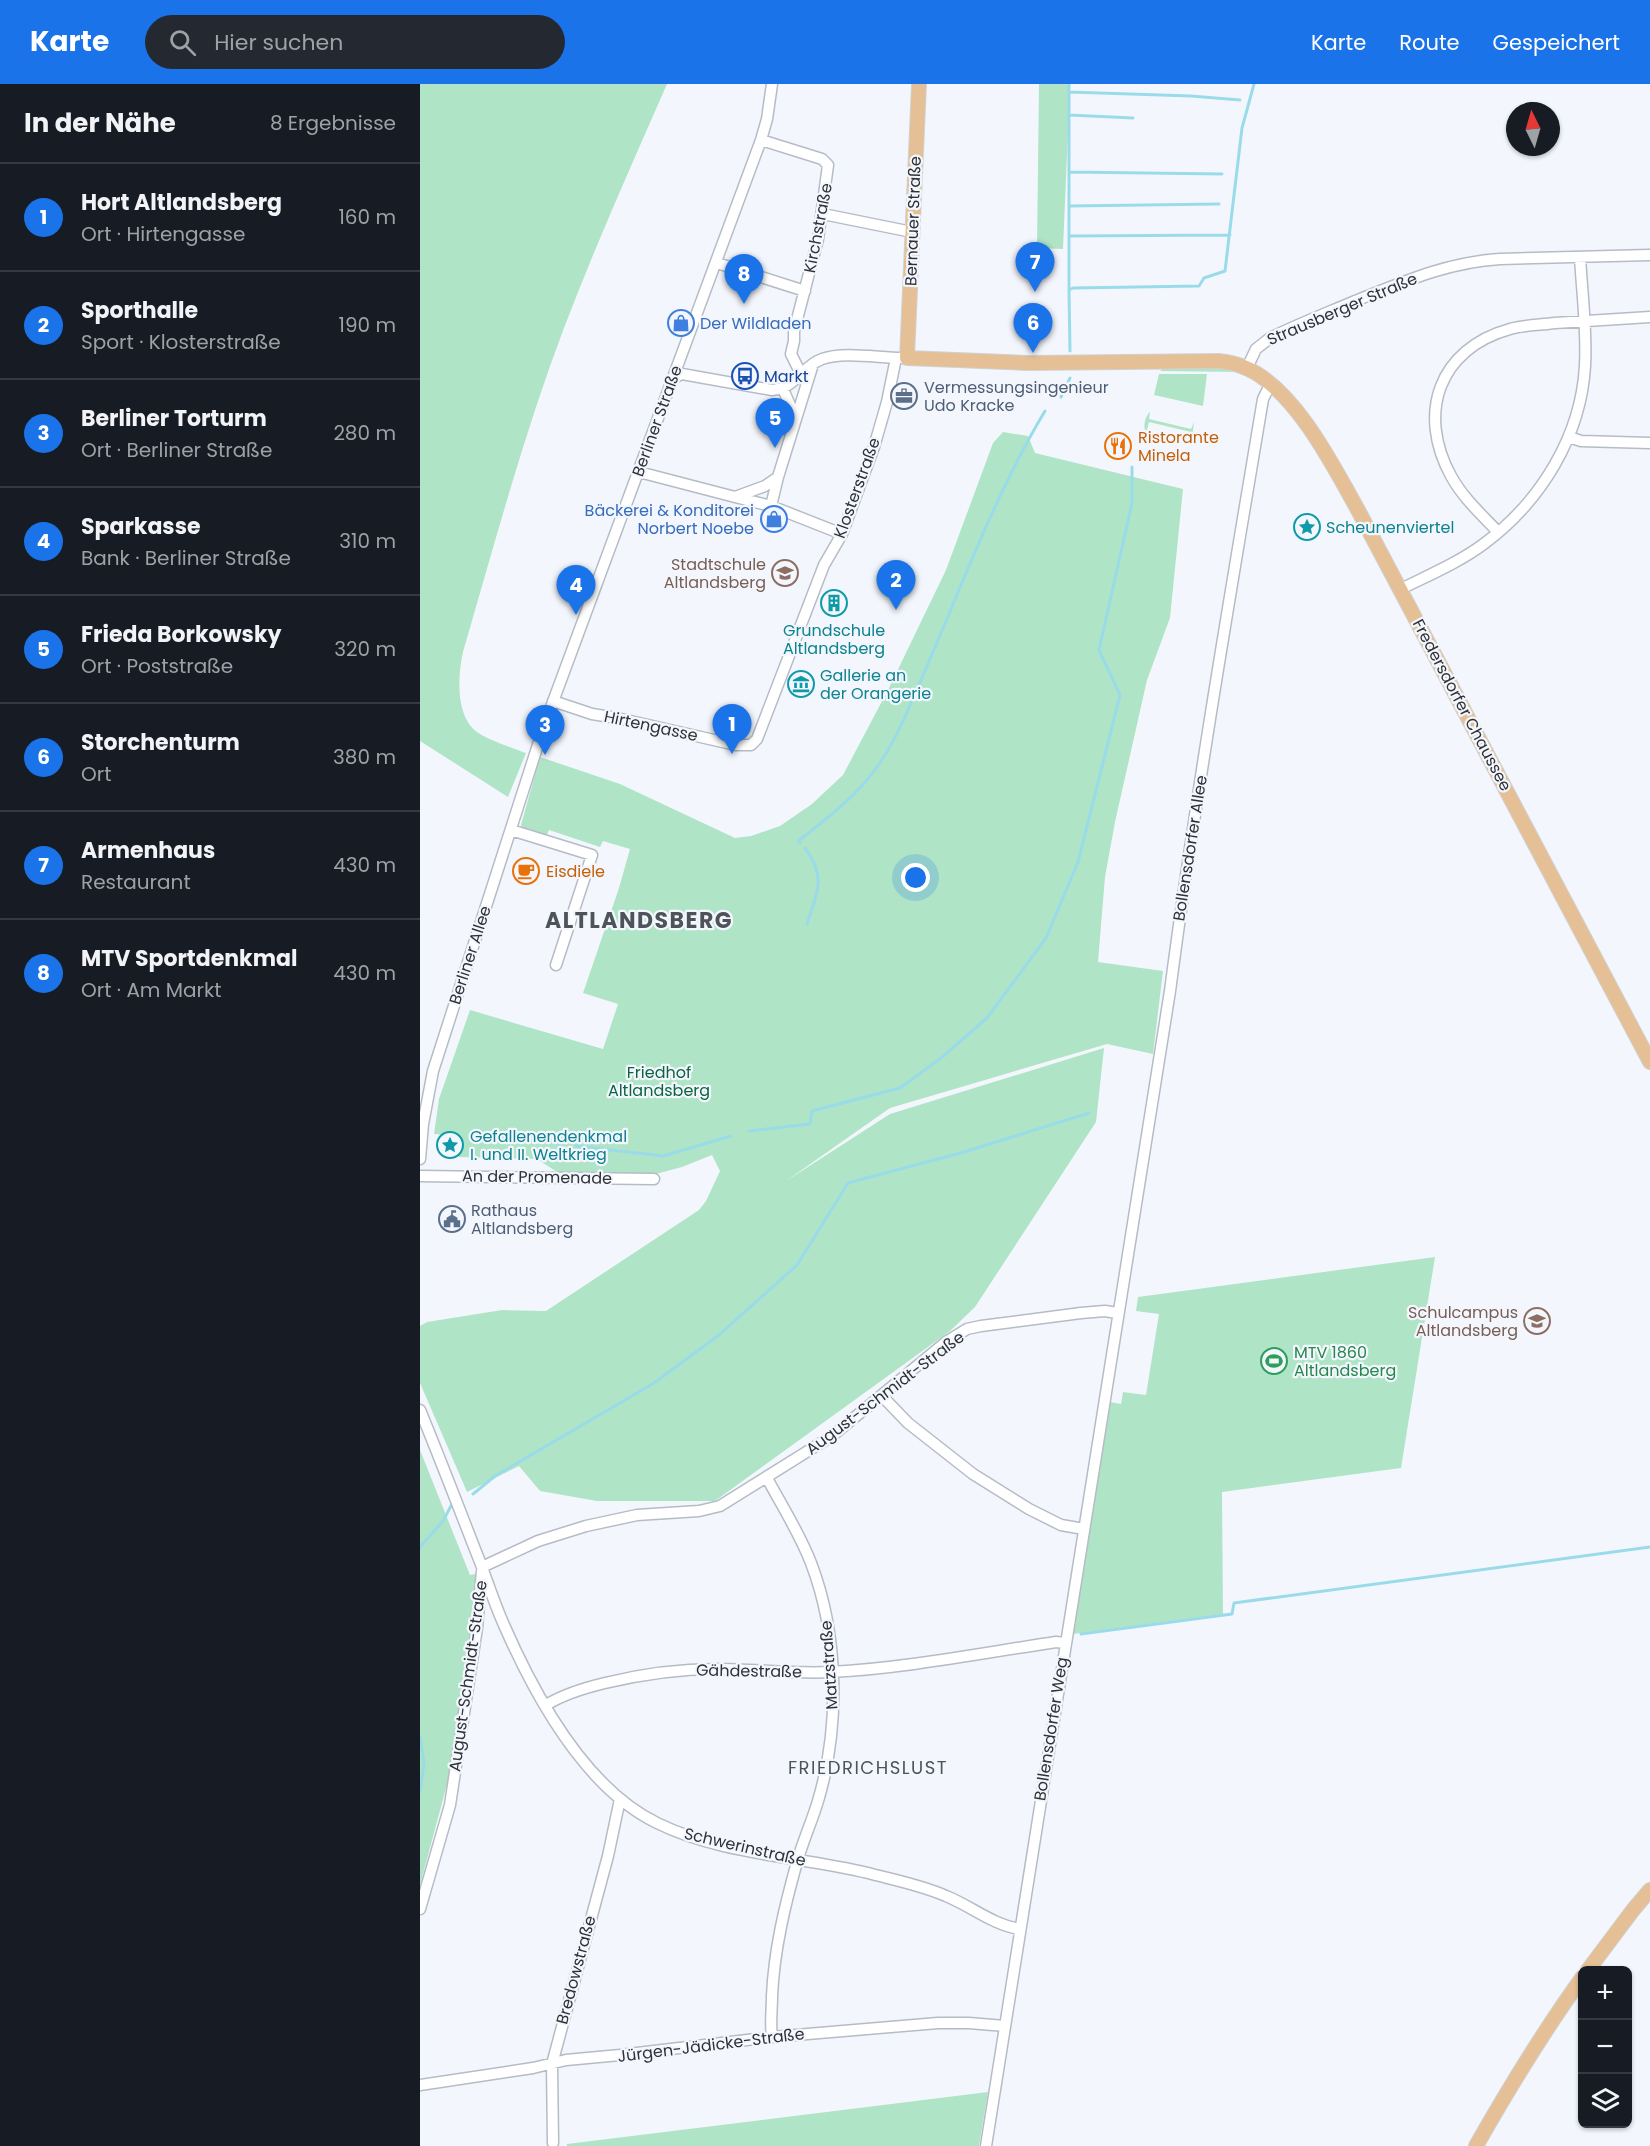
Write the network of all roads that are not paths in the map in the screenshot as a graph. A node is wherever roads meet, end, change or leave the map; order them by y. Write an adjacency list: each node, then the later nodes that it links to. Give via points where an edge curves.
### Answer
1 (772, 84): 3 (street, Berliner Straße)
2 (919, 84): 5 (main road, Bernauer Straße)
3 (761, 140): 4 (street, Kirchstraße, via 822,159 828,165); 8 (street, Berliner Straße)
4 (821, 216): 5 (street); 9 (street, Kirchstraße)
5 (912, 232): 12 (main road, Bernauer Straße)
6 (1650, 255): 7 (street, Strausberger Straße)
7 (1580, 257): 11 (street); 14 (street, Strausberger Straße, via 1481,260 1431,272 1270,338 1256,349)
8 (717, 263): 9 (street); 16 (street, Berliner Straße)
9 (805, 291): 15 (street, Kirchstraße, via 791,354)
10 (1650, 317): 11 (street)
11 (1584, 321): 20 (street, via 1584,373); 26 (street, via 1522,327 1497,334 1462,354 1441,384 1435,428 1443,459 1464,496)
12 (901, 358): 13 (street, via 837,356); 14 (main road, via 1047,363 1206,360); 27 (street, Klosterstraße)
13 (813, 364): 15 (street); 19 (street)
14 (1247, 368): 17 (main road, Fredersdorfer Chaussee)
15 (801, 374): 18 (street)
16 (673, 378): 18 (street, via 681,374); 22 (street, Berliner Straße)
17 (1270, 385): 28 (main road, Fredersdorfer Chaussee, via 1316,436); 38 (street, Bollensdorfer Allee, via 1263,399 1229,600)
18 (783, 389): 19 (street)
19 (796, 420): 23 (street)
20 (1569, 437): 21 (street, via 1581,441); 26 (street, via 1545,480)
21 (1650, 443)
22 (639, 472): 24 (street); 29 (street, Berliner Straße)
23 (778, 477): 24 (street); 25 (street)
24 (735, 496): 25 (street)
25 (771, 506): 27 (street)
26 (1498, 532): 28 (street, via 1470,553)
27 (842, 534): 30 (street, Klosterstraße, via 827,559 757,739)
28 (1401, 589): 34 (main road, Fredersdorfer Chaussee)
29 (553, 702): 30 (street, Hirtengasse, via 592,714); 31 (street, Berliner Straße)
30 (750, 745)
31 (534, 755): 32 (street, Berliner Allee)
32 (511, 830): 33 (street, via 592,855); 35 (street, Berliner Allee, via 433,1071)
33 (556, 965)
34 (1650, 1062)
35 (420, 1158)
36 (420, 1176): 37 (street, An der Promenade)
37 (654, 1179)
38 (1118, 1313): 39 (street, August-Schmidt-Straße, via 1071,1314 967,1329); 42 (street, Bollensdorfer Weg)
39 (882, 1396): 41 (street, August-Schmidt-Straße); 42 (street, via 908,1423 973,1474 1061,1525)
40 (420, 1410): 43 (street, Schwerinstraße)
41 (767, 1478): 43 (street, August-Schmidt-Straße, via 712,1509 637,1515 586,1526 538,1541); 45 (street, Matzstraße, via 812,1564 826,1614)
42 (1084, 1529): 44 (street, Bollensdorfer Weg)
43 (482, 1568): 46 (street, Schwerinstraße, via 505,1627); 50 (street, August-Schmidt-Straße, via 477,1628 450,1805)
44 (1065, 1643): 45 (street, Gähdestraße); 51 (street, Bollensdorfer Weg)
45 (832, 1672): 46 (street, Gähdestraße, via 660,1672 585,1688); 48 (street, Matzstraße, via 828,1754)
46 (546, 1705): 47 (street, Schwerinstraße, via 576,1752)
47 (620, 1799): 48 (street, Schwerinstraße, via 656,1822 691,1837); 56 (street, Bredowstraße)
48 (798, 1860): 51 (street, Schwerinstraße, via 945,1895 1006,1927); 55 (street, Matzstraße, via 776,1954)
49 (1650, 1890): 52 (main road)
50 (420, 1909)
51 (1020, 1929): 54 (street, Bollensdorfer Weg)
52 (1592, 1966)
53 (1578, 1983): 60 (main road, via 1518,2072)
54 (1005, 2026): 55 (street, Jürgen-Jädicke-Straße, via 938,2023); 59 (street, Bollensdorfer Weg)
55 (772, 2037): 56 (street, Jürgen-Jädicke-Straße)
56 (552, 2064): 57 (street, Jürgen-Jädicke-Straße); 58 (street, Bredowstraße)
57 (420, 2085)
58 (554, 2143)
59 (986, 2146)
60 (1476, 2146)

